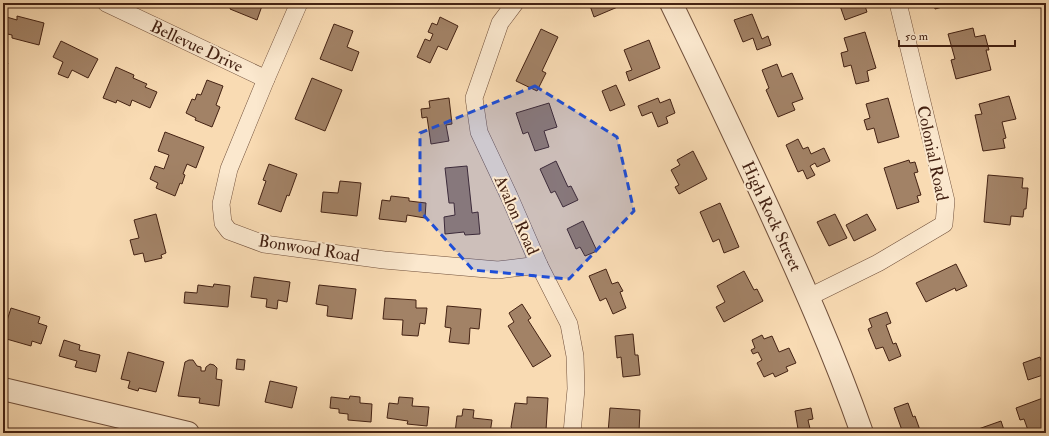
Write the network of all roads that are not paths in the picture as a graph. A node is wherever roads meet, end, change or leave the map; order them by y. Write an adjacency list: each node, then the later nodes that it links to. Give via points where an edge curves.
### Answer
1 (106, 3): 6 (street, Bellevue Drive)
2 (299, 3): 6 (street, Bonwood Road)
3 (514, 3): 7 (street, Avalon Road, via 500,23 474,98 479,132)
4 (671, 3): 8 (street, High Rock Street)
5 (898, 3): 8 (street, Colonial Road, via 946,201 944,224 878,263)
6 (266, 78): 7 (street, Bonwood Road, via 229,169 221,204 223,223 229,231 264,244 384,260 498,270)
7 (539, 265): 11 (street, Avalon Road, via 569,324 576,389)
8 (809, 297): 12 (street, High Rock Street)
9 (3, 389): 10 (street)
10 (188, 433)
11 (572, 433)
12 (862, 433)

